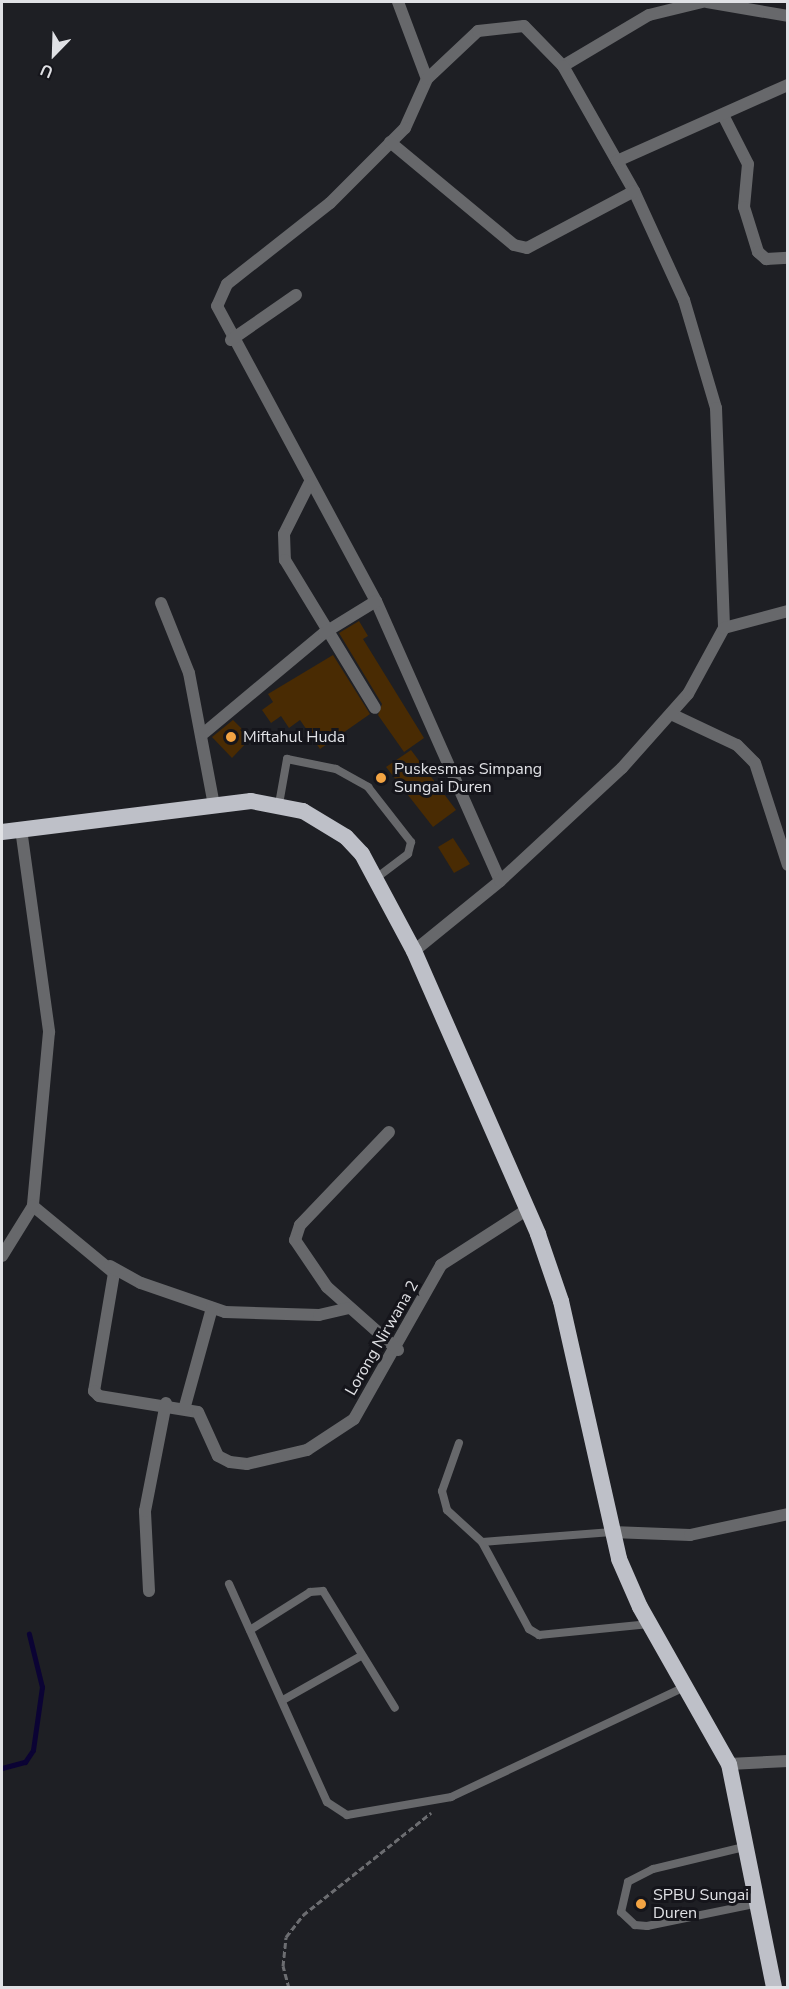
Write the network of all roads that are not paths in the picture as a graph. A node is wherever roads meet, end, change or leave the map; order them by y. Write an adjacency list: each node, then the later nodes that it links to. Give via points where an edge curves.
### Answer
1 (398, 2): 6 (street)
2 (702, 2): 5 (street, via 649,15)
3 (707, 2): 4 (street)
4 (788, 16)
5 (563, 66): 6 (street, via 524,26 499,25 478,31); 10 (street)
6 (427, 79): 9 (street, via 410,119)
7 (788, 85): 8 (street)
8 (723, 115): 10 (street); 12 (street, via 748,164 744,207 758,252 766,259)
9 (390, 142): 11 (street, via 514,245 527,248); 14 (street, via 330,203 218,294 219,320)
10 (617, 161): 11 (street)
11 (634, 191): 19 (street, via 684,300 716,408)
12 (788, 258)
13 (296, 295): 14 (street)
14 (231, 340): 15 (street)
15 (310, 482): 16 (street); 20 (street, via 291,517 283,549)
16 (376, 601): 20 (street); 30 (street)
17 (161, 603): 23 (street, via 189,673)
18 (788, 611): 19 (street)
19 (724, 628): 22 (street, via 705,670)
20 (324, 633): 21 (street); 23 (street)
21 (375, 708)
22 (671, 714): 28 (street, via 737,745 755,763); 30 (street)
23 (204, 733): 24 (street)
24 (214, 804): 25 (highway); 26 (highway)
25 (279, 804): 29 (highway, via 303,811 346,837); 29 (lane, via 287,759 336,769 368,787 411,842 408,854)
26 (21, 829): 27 (highway); 33 (street, via 49,1032)
27 (2, 832)
28 (788, 865)
29 (377, 877): 31 (highway)
30 (500, 881): 31 (street)
31 (414, 951): 34 (highway)
32 (388, 1132): 38 (street, via 296,1231 295,1240 327,1287)
33 (33, 1206): 35 (street); 36 (street, via 39,1216)
34 (528, 1209): 39 (street, Lorong Nirwana 2, via 441,1265); 44 (highway, via 561,1301)
35 (2, 1257)
36 (110, 1266): 37 (street, via 141,1283); 40 (street, via 115,1284 94,1391 112,1399)
37 (212, 1308): 38 (street, via 273,1316); 41 (street)
38 (349, 1308): 39 (street)
39 (398, 1350): 41 (street, Lorong Nirwana 2, via 354,1419 336,1436 307,1450 256,1462 218,1456 206,1420)
40 (166, 1403): 41 (street); 47 (street, via 145,1511)
41 (185, 1406)
42 (459, 1443): 45 (lane, via 442,1491 447,1510)
43 (788, 1514): 44 (street, via 690,1535)
44 (612, 1532): 45 (lane); 48 (highway, via 628,1584)
45 (482, 1542): 48 (lane, via 529,1629 539,1635)
46 (229, 1584): 49 (lane)
47 (149, 1591)
48 (649, 1624): 51 (highway)
49 (250, 1630): 50 (lane, via 310,1592 323,1591 333,1600); 52 (lane)
50 (361, 1656): 52 (lane); 53 (lane)
51 (685, 1687): 52 (lane, via 451,1797 360,1815 335,1810); 55 (highway)
52 (283, 1700)
53 (395, 1708)
54 (788, 1761): 55 (street)
55 (729, 1764): 56 (highway)
56 (748, 1846): 57 (highway); 57 (lane, via 652,1869 628,1882 621,1912 635,1925 647,1926)
57 (760, 1903): 58 (highway)
58 (774, 1988)

